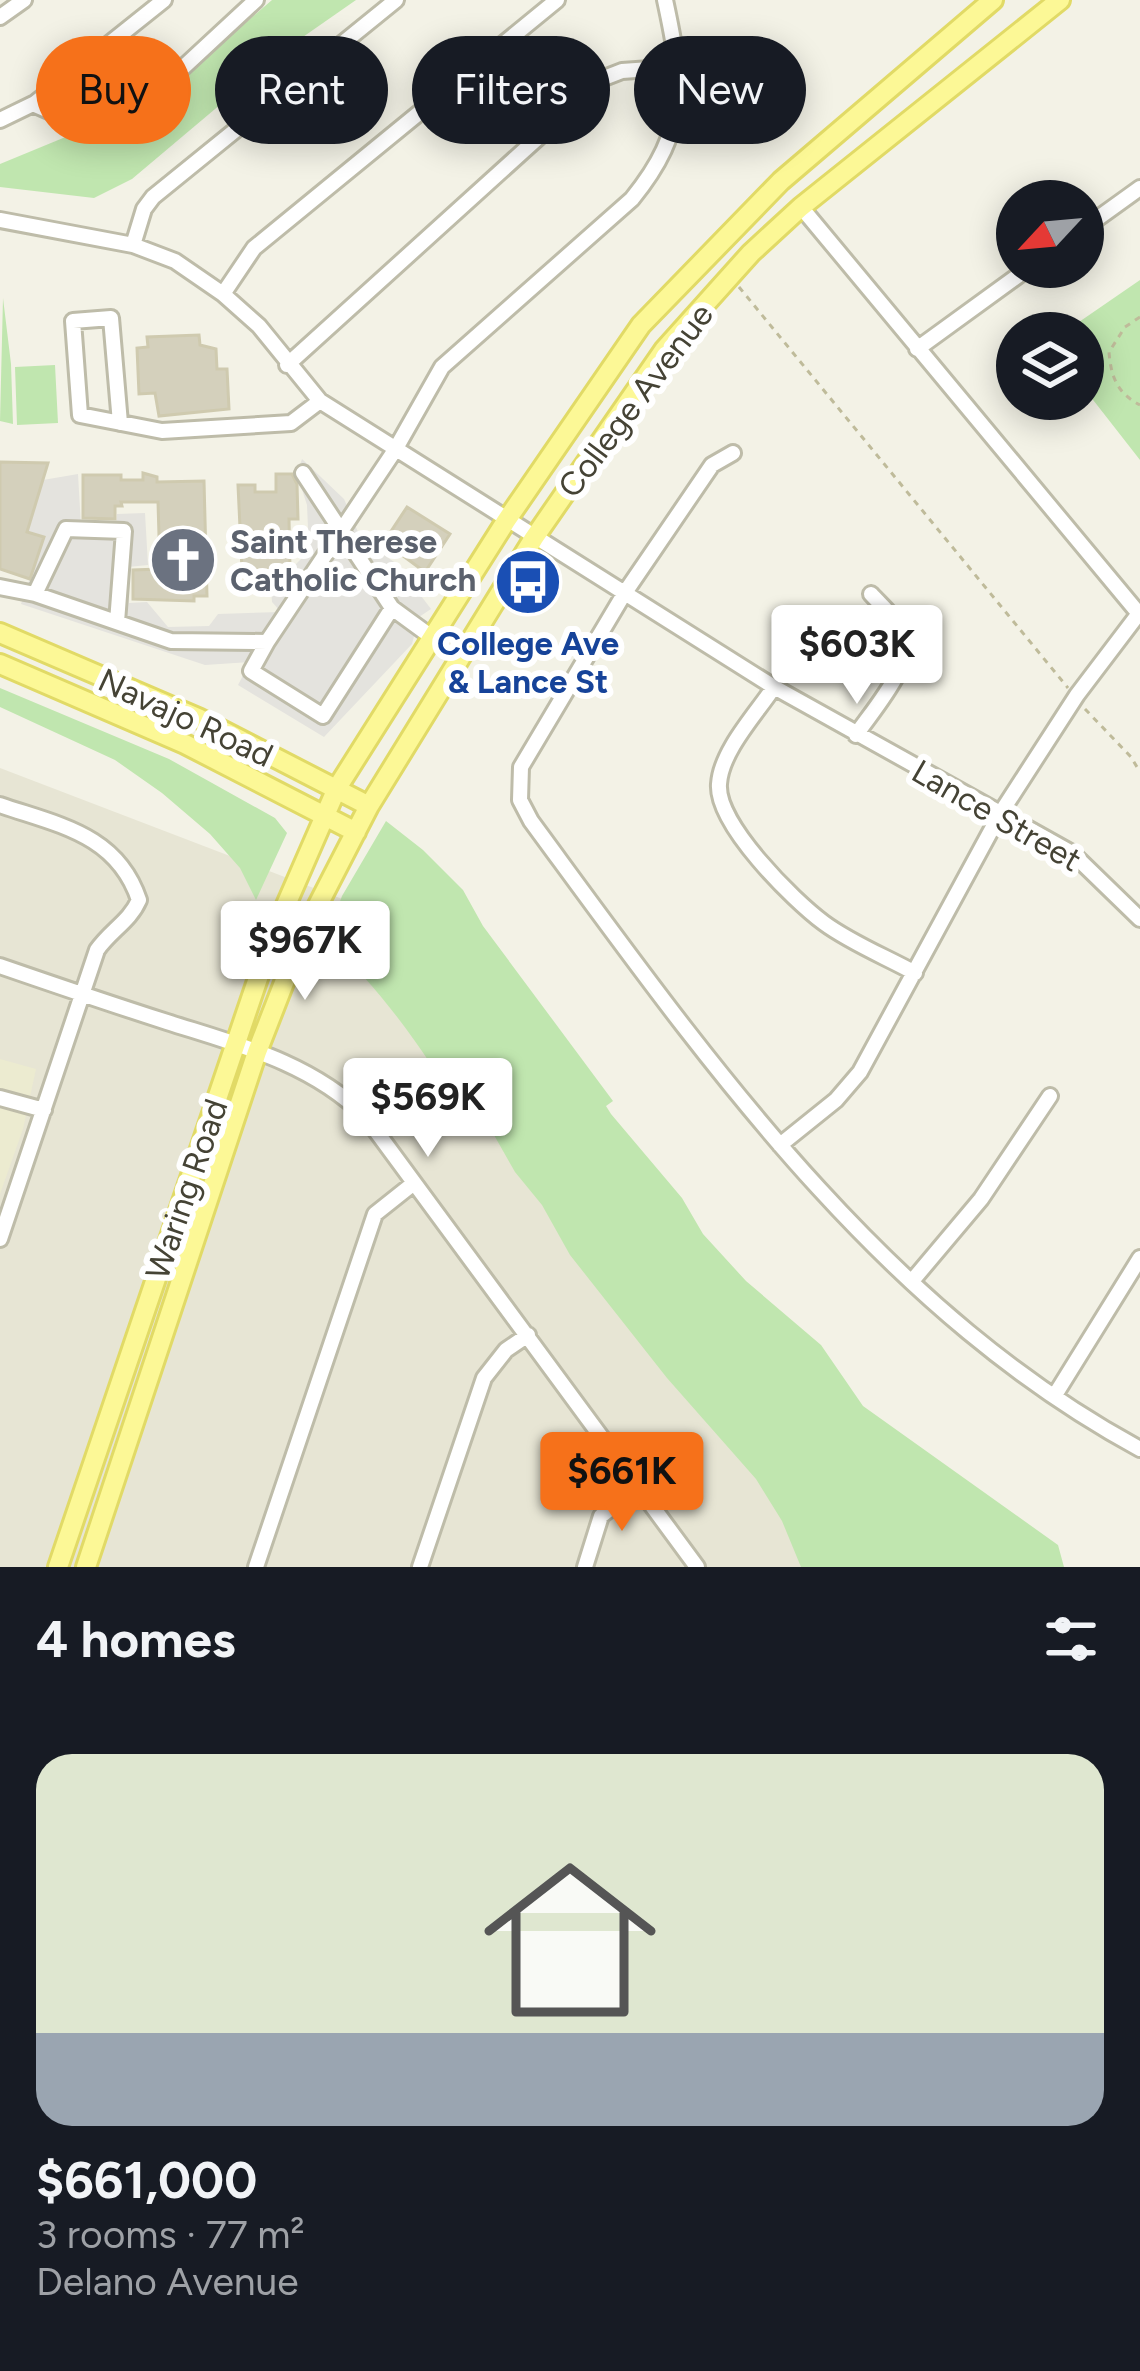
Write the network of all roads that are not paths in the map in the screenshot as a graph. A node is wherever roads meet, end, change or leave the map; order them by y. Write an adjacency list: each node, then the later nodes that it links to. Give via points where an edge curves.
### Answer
1 (24, 0): 9 (street)
2 (164, 0): 12 (street)
3 (256, 0): 12 (street, via 162,82 65,118)
4 (396, 0): 19 (street, via 153,196)
5 (557, 0): 21 (street, via 254,248)
6 (665, 0): 10 (street)
7 (993, 0): 29 (main road, College Avenue, via 781,181 641,325)
8 (1060, 0): 16 (main road, College Avenue)
9 (0, 17)
10 (673, 36)
11 (634, 70): 23 (street, via 604,78)
12 (34, 104): 13 (street)
13 (0, 120)
14 (666, 144): 26 (street, via 632,200 442,367)
15 (1140, 188): 17 (street)
16 (801, 207): 22 (street); 31 (main road, College Avenue, via 664,350)
17 (1104, 214)
18 (0, 220): 19 (street, Lance Street)
19 (133, 245): 21 (street, Lance Street, via 175,261)
20 (1001, 288): 22 (street)
21 (223, 294): 23 (street, Lance Street)
22 (917, 349): 37 (street)
23 (287, 365): 24 (street, Lance Street)
24 (320, 401): 25 (street, via 291,424 162,431); 26 (street, Lance Street)
25 (120, 423): 25 (street, via 80,415 73,321 111,318)
26 (395, 449): 29 (street, Lance Street); 30 (street)
27 (733, 453): 34 (street, via 712,465)
28 (303, 473): 30 (street)
29 (506, 521): 31 (street, Lance Street); 40 (main road, College Avenue)
30 (342, 530): 36 (street); 41 (street)
31 (534, 538): 34 (street, Lance Street); 47 (main road, College Avenue)
32 (0, 587): 33 (street)
33 (35, 594): 38 (street); 38 (street, via 66,529 124,530)
34 (624, 594): 43 (street, Lance Street); 60 (street, via 521,767 520,800 702,1054)
35 (872, 594): 44 (street, via 902,629 906,659)
36 (392, 608): 40 (street); 41 (street, via 323,716 251,671)
37 (1140, 614): 49 (street)
38 (117, 622): 41 (street, via 171,641)
39 (0, 633): 45 (main road, Navajo Road)
40 (433, 638): 45 (main road, College Avenue)
41 (267, 642)
42 (0, 664): 48 (main road, Navajo Road)
43 (774, 687): 44 (street, Lance Street); 53 (street, via 724,762 720,802 766,867 825,924)
44 (856, 735): 49 (street, Lance Street)
45 (337, 788): 47 (main road, Navajo Road); 48 (main road, College Avenue)
46 (0, 805): 54 (street, via 92,837 133,883 139,900 97,950)
47 (369, 806): 50 (main road, College Avenue)
48 (323, 814): 50 (main road, Navajo Road); 55 (main road, Waring Road)
49 (1000, 814): 51 (street, Lance Street, via 1072,853); 53 (street)
50 (356, 832): 56 (main road, Waring Road, via 303,934)
51 (1140, 919)
52 (0, 966): 54 (street)
53 (916, 973): 60 (street, via 860,1072)
54 (83, 995): 55 (street); 59 (street)
55 (235, 1044): 56 (street); 69 (main road, Waring Road)
56 (257, 1052): 61 (street, via 338,1089); 70 (main road, Waring Road)
57 (1051, 1096): 64 (street)
58 (0, 1098): 59 (street)
59 (44, 1110): 62 (street)
60 (780, 1145): 64 (street)
61 (414, 1184): 65 (street); 71 (street, via 375,1214)
62 (0, 1239)
63 (1140, 1258): 66 (street)
64 (913, 1281): 66 (street)
65 (528, 1335): 68 (street); 72 (street, via 484,1378)
66 (1055, 1394): 67 (street)
67 (1140, 1449)
68 (638, 1487): 73 (street, via 602,1516); 74 (street)
69 (58, 1567)
70 (86, 1567)
71 (256, 1567)
72 (420, 1567)
73 (585, 1567)
74 (698, 1567)

